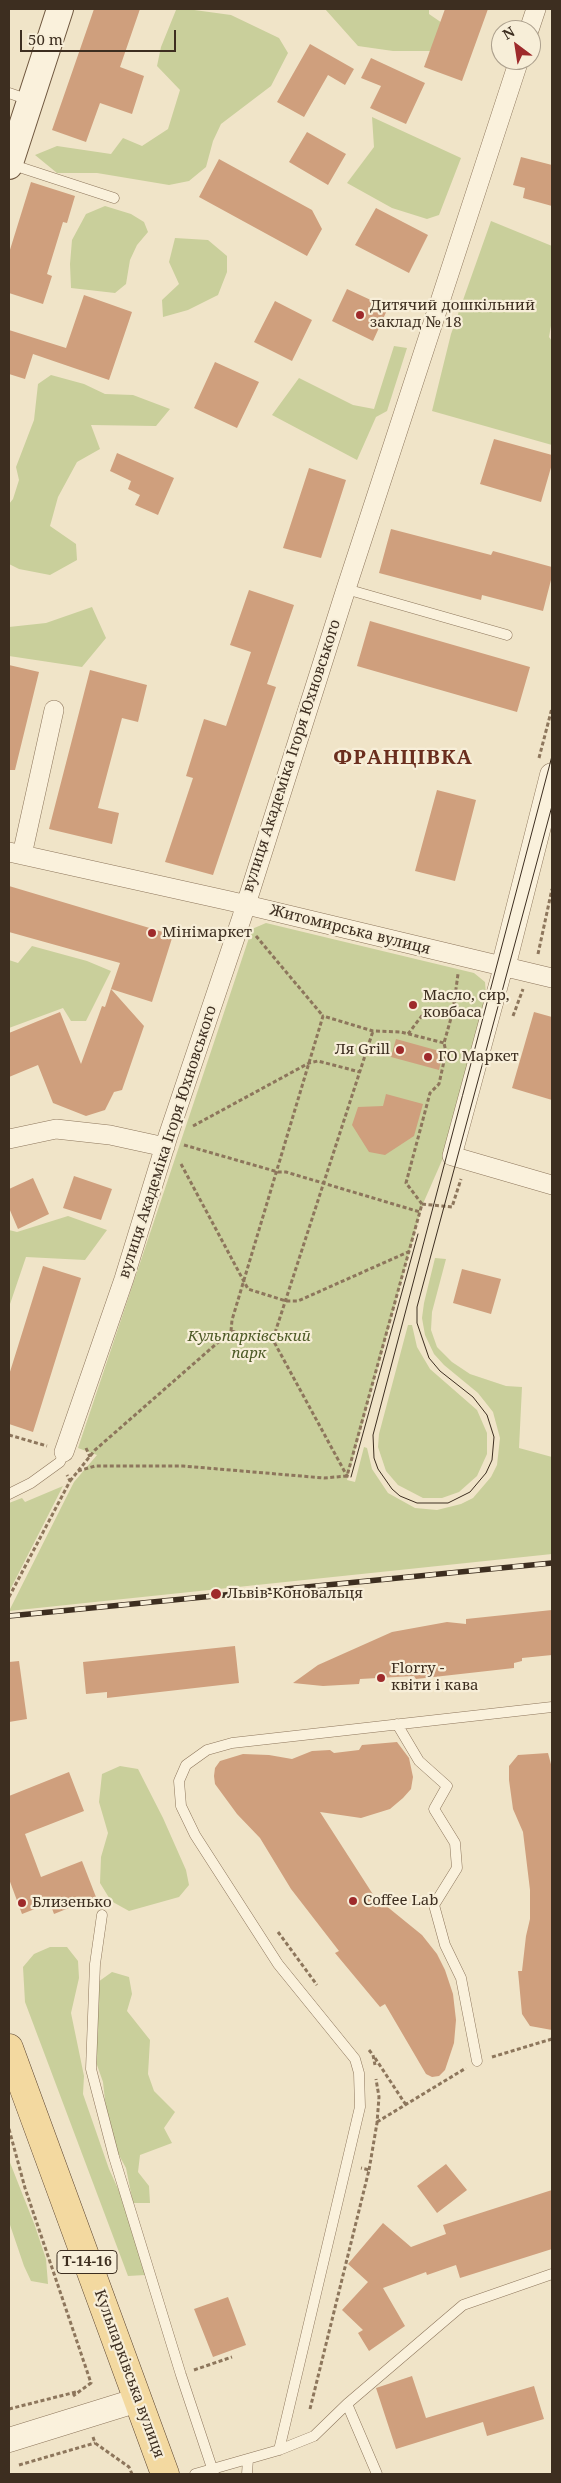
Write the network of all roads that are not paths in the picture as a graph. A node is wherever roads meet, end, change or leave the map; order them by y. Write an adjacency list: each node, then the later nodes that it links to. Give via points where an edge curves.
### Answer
1 (60, 9): 3 (main road)
2 (516, 70): 6 (street, вулиця Академіка Ігоря Юхновського)
3 (19, 97): 4 (main road)
4 (9, 165): 5 (lane)
5 (114, 198)
6 (346, 589): 7 (lane); 11 (street, вулиця Академіка Ігоря Юхновського)
7 (507, 635)
8 (54, 710): 10 (street, Житомирська вулиця)
9 (545, 769): 12 (street)
10 (15, 853): 11 (street, Житомирська вулиця)
11 (245, 905): 12 (street, Житомирська вулиця); 15 (street, вулиця Академіка Ігоря Юхновського)
12 (502, 968): 13 (street, Житомирська вулиця); 16 (street, via 452,1156)
13 (552, 978)
14 (9, 1139): 15 (street, via 56,1129 110,1135)
15 (174, 1149): 17 (street, вулиця Академіка Ігоря Юхновського, via 124,1279)
16 (552, 1185)
17 (62, 1457): 18 (lane, via 31,1483)
18 (9, 1494)
19 (552, 1707): 20 (lane)
20 (398, 1724): 23 (lane, via 420,1761 447,1786 434,1809 455,1843 457,1868 434,1905 445,1945 461,1978); 28 (lane, via 232,1743 207,1750 186,1765 179,1780 181,1806 195,1835 278,1964 354,2059 359,2073 360,2107)
21 (102, 1915): 30 (lane, via 95,1964 91,2069 114,2157)
22 (9, 2048): 25 (main road, Кульпарківська вулиця / Т-14-16)
23 (477, 2061)
24 (552, 2274): 26 (lane, via 463,2305)
25 (138, 2400): 27 (street); 31 (main road, Кульпарківська вулиця / Т-14-16)
26 (347, 2404): 28 (lane, via 314,2436); 34 (lane)
27 (9, 2440)
28 (279, 2450): 29 (lane)
29 (248, 2459): 30 (lane); 33 (lane)
30 (213, 2472): 32 (lane)
31 (165, 2474)
32 (195, 2474)
33 (247, 2474)
34 (377, 2474)

